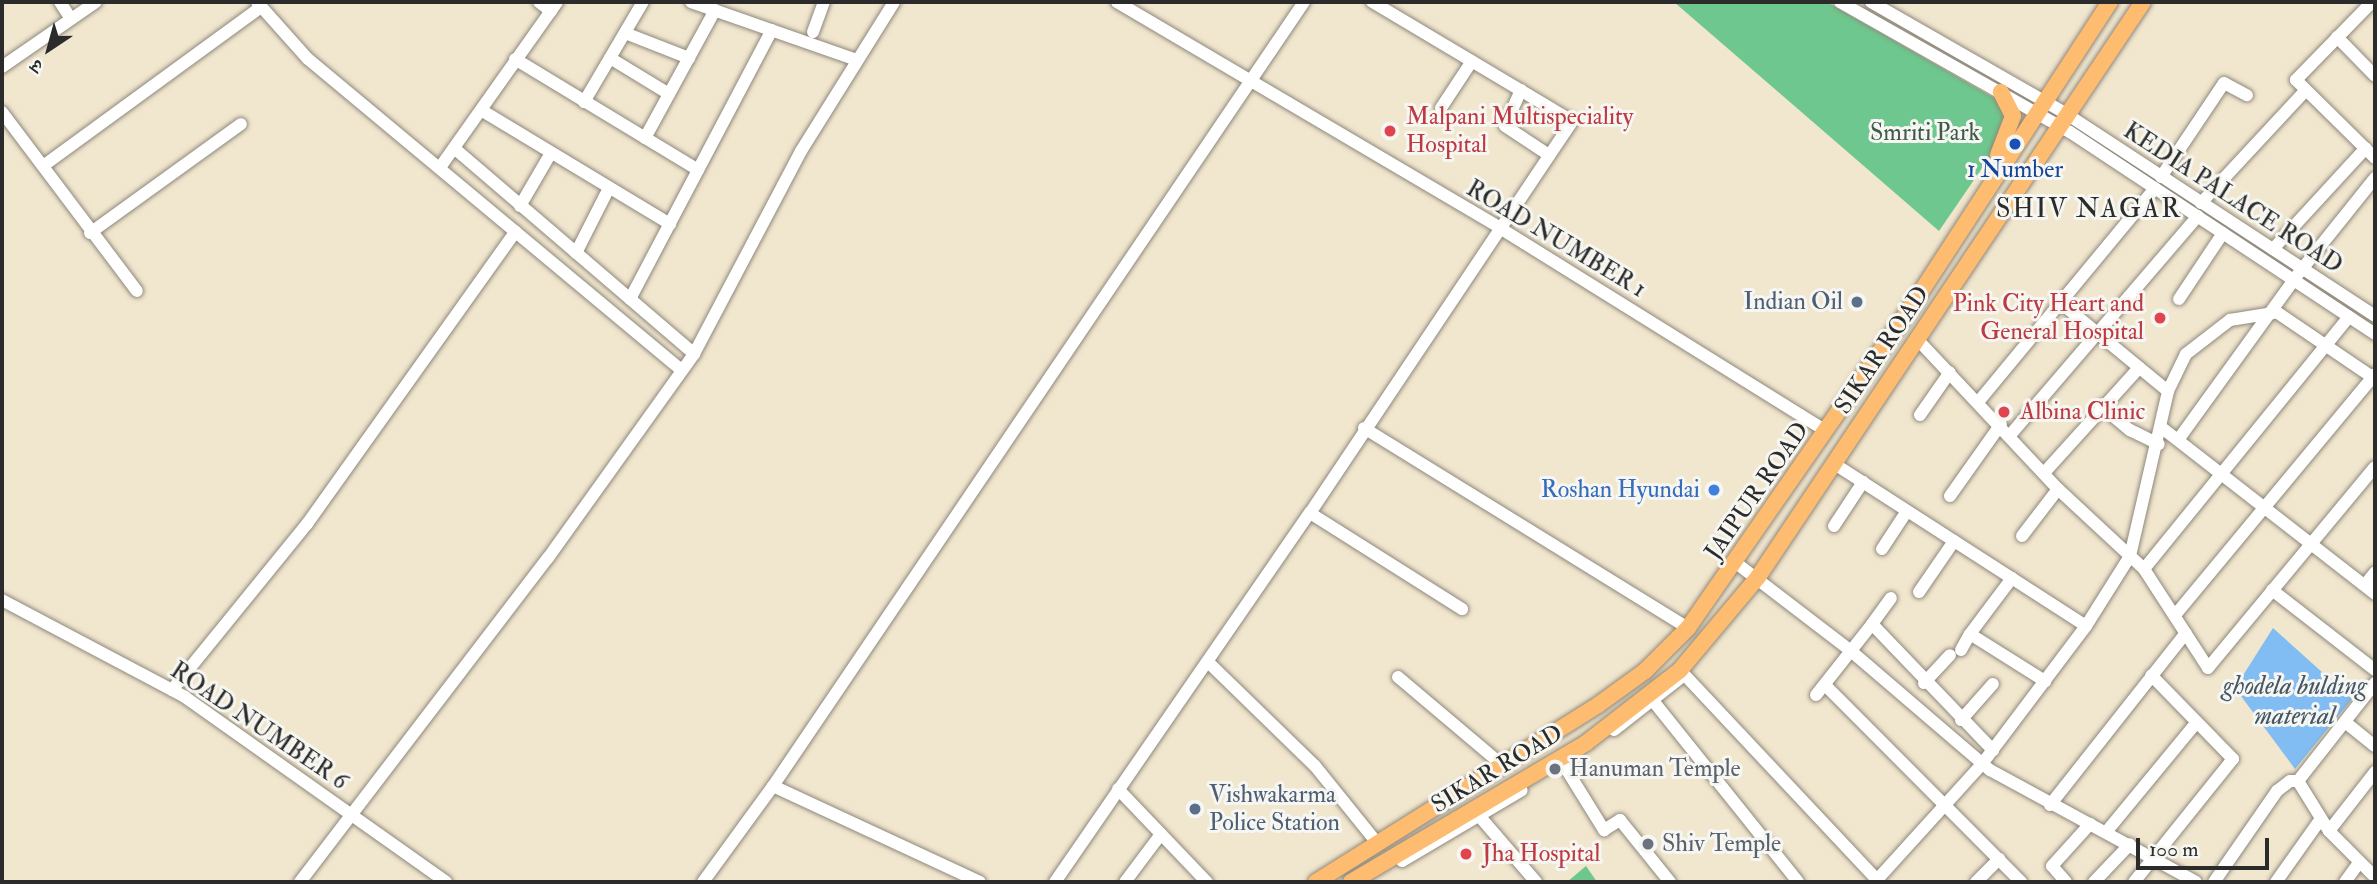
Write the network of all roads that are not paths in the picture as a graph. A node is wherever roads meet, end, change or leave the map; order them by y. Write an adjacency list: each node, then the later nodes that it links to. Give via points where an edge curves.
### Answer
1 (60, 2): 19 (street)
2 (96, 2): 19 (street)
3 (539, 2): 17 (street)
4 (643, 2): 22 (street)
5 (691, 2): 18 (street)
6 (824, 2): 21 (street)
7 (894, 2): 27 (street)
8 (1117, 2): 31 (street, ROAD NUMBER 1)
9 (1304, 2): 31 (street)
10 (1372, 2): 28 (street)
11 (1840, 2): 34 (street)
12 (1871, 2): 38 (street)
13 (2110, 2): 38 (main road, JAIPUR ROAD)
14 (2143, 2): 42 (main road, SIKAR ROAD)
15 (2372, 2): 23 (street)
16 (259, 4): 50 (street); 51 (street, via 308,59)
17 (554, 6): 26 (street)
18 (715, 10): 20 (street); 25 (street)
19 (71, 19): 29 (street)
20 (772, 30): 27 (street); 53 (street)
21 (813, 32)
22 (625, 33): 24 (street); 25 (street)
23 (2337, 37): 30 (street); 33 (street, via 2296,80)
24 (610, 58): 35 (street); 37 (street)
25 (689, 58): 35 (street)
26 (515, 59): 37 (street); 40 (street)
27 (857, 60): 79 (street, via 801,151)
28 (1472, 61): 32 (street); 39 (street)
29 (2, 67)
30 (2375, 76)
31 (1250, 81): 60 (street, ROAD NUMBER 1); 150 (street)
32 (1521, 90): 48 (street, via 1505,126); 48 (street, via 1572,121)
33 (2305, 91): 46 (street); 58 (street)
34 (2001, 92): 38 (street); 52 (main road, via 2013,116 1997,157)
35 (669, 94): 44 (street)
36 (2247, 95): 55 (street, via 2224,83)
37 (584, 102): 44 (street)
38 (2041, 106): 42 (street); 52 (main road, JAIPUR ROAD)
39 (1441, 108)
40 (481, 110): 45 (street); 47 (street)
41 (2, 112): 50 (street)
42 (2064, 123): 55 (street, KEDIA PALACE ROAD); 77 (main road, SIKAR ROAD)
43 (240, 124): 62 (street)
44 (645, 138): 53 (street)
45 (454, 148): 51 (street); 57 (street)
46 (2366, 148): 49 (street); 64 (street)
47 (551, 153): 56 (street); 57 (street)
48 (1549, 155): 60 (street)
49 (2375, 158)
50 (43, 166): 62 (street)
51 (441, 166): 61 (street)
52 (2001, 167): 91 (main road, JAIPUR ROAD)
53 (698, 170): 59 (street)
54 (2375, 178): 66 (street)
55 (2158, 183): 58 (street, KEDIA PALACE ROAD); 71 (street)
56 (609, 188): 59 (street); 65 (street)
57 (520, 206): 65 (street)
58 (2199, 209): 63 (street, KEDIA PALACE ROAD); 64 (street, KEDIA PALACE ROAD); 75 (street)
59 (670, 224): 69 (street)
60 (1500, 228): 89 (street); 91 (street, ROAD NUMBER 1)
61 (515, 232): 81 (street); 138 (street, via 307,524)
62 (90, 233): 67 (street)
63 (2223, 233): 66 (street, KEDIA PALACE ROAD); 70 (street)
64 (2273, 249): 66 (street, KEDIA PALACE ROAD)
65 (576, 253): 69 (street)
66 (2299, 275): 72 (street); 73 (street, KEDIA PALACE ROAD); 74 (street, KEDIA PALACE ROAD)
67 (136, 291)
68 (2375, 298): 73 (street)
69 (630, 299): 79 (street)
70 (2179, 299)
71 (2062, 304): 75 (street); 85 (street)
72 (2274, 312): 78 (street); 84 (street, via 2230,320 2198,341); 93 (street)
73 (2371, 313)
74 (2349, 317): 76 (street, KEDIA PALACE ROAD); 78 (street)
75 (2097, 333): 80 (street); 92 (street)
76 (2375, 334)
77 (1919, 341): 82 (street); 95 (main road, SIKAR ROAD)
78 (2325, 346): 83 (street); 98 (street)
79 (694, 354): 81 (street)
80 (2139, 368): 84 (street); 86 (street)
81 (681, 370): 155 (street, via 548,558)
82 (1950, 372): 85 (street); 87 (street)
83 (2374, 377): 102 (street)
84 (2168, 391): 90 (street)
85 (1979, 401): 88 (street)
86 (2101, 406): 94 (street, via 2130,430); 97 (street)
87 (1920, 415)
88 (2001, 424): 92 (street); 101 (street)
89 (1364, 428): 104 (street); 125 (street)
90 (2162, 428): 93 (street); 94 (street)
91 (1826, 431): 111 (main road, JAIPUR ROAD)
92 (2011, 434): 97 (street)
93 (2178, 440): 98 (street)
94 (2158, 444): 110 (street)
95 (1836, 465): 99 (street); 115 (main road, SIKAR ROAD)
96 (2375, 467): 108 (street)
97 (2044, 473): 100 (street)
98 (2220, 474): 102 (street); 112 (street)
99 (1863, 482): 103 (street); 105 (street)
100 (2058, 489): 106 (street); 110 (street)
101 (1950, 496)
102 (2263, 507): 108 (street); 122 (street)
103 (1907, 510): 107 (street); 109 (street)
104 (1310, 513): 121 (street); 129 (street)
105 (1834, 526)
106 (2022, 536)
107 (1954, 541): 114 (street); 118 (street)
108 (2309, 544): 116 (street); 117 (street)
109 (1882, 549)
110 (2130, 556): 112 (street); 124 (street)
111 (1736, 563): 115 (street); 125 (main road, JAIPUR ROAD)
112 (2144, 569): 122 (street)
113 (2375, 572): 116 (street)
114 (2012, 578): 124 (street); 127 (street)
115 (1760, 579): 128 (street); 131 (main road, SIKAR ROAD)
116 (2370, 589)
117 (2272, 590): 126 (street, via 2213,667 2208,668); 130 (street)
118 (1919, 593)
119 (1891, 598): 123 (street)
120 (2, 600): 138 (street, ROAD NUMBER 6)
121 (1462, 609)
122 (2176, 614): 126 (street)
123 (1872, 624): 128 (street); 135 (street)
124 (2086, 626): 134 (street)
125 (1688, 628): 147 (main road, JAIPUR ROAD, via 1629,683)
126 (2186, 633): 132 (street)
127 (1970, 634): 134 (street); 135 (street)
128 (1851, 651): 146 (street); 152 (street, via 1821,690)
129 (1208, 662): 151 (street); 161 (street, via 1315,766)
130 (2375, 670)
131 (1682, 673): 139 (main road, SIKAR ROAD); 168 (street)
132 (2151, 675): 141 (street); 153 (street)
133 (1398, 677): 147 (street)
134 (2045, 681): 144 (street)
135 (1924, 683): 140 (street)
136 (2375, 683): 142 (street)
137 (1993, 684): 140 (street)
138 (172, 690): 155 (street, ROAD NUMBER 6)
139 (1651, 700): 145 (main road, SIKAR ROAD); 180 (street)
140 (1961, 720): 144 (street)
141 (2197, 722): 158 (street); 163 (street, via 2233,759)
142 (2345, 722): 143 (street); 149 (street)
143 (2375, 746)
144 (1993, 750): 146 (street)
145 (1561, 762): 154 (main road, SIKAR ROAD); 179 (street, via 1604,830 1620,820)
146 (1982, 764): 152 (street); 153 (street)
147 (1502, 765): 161 (main road, JAIPUR ROAD)
148 (2375, 772): 159 (street)
149 (2298, 781): 156 (street); 186 (street, via 2277,791)
150 (773, 786): 172 (street); 173 (street)
151 (1118, 789): 160 (street); 174 (street)
152 (1946, 803): 164 (street); 168 (street)
153 (2050, 805): 157 (street)
154 (1477, 814): 167 (main road, SIKAR ROAD); 178 (street)
155 (351, 815): 170 (street); 171 (street, ROAD NUMBER 6)
156 (2320, 820): 159 (street); 187 (street)
157 (2090, 824): 158 (street); 183 (street, via 2052,866)
158 (2107, 831): 162 (street)
159 (2329, 831): 165 (street)
160 (1161, 834): 175 (street); 176 (street)
161 (1378, 844): 177 (main road, JAIPUR ROAD)
162 (2130, 844): 163 (street); 169 (street)
163 (2154, 857): 184 (street); 185 (street)
164 (1999, 859): 181 (street); 182 (street)
165 (2359, 863): 166 (street); 188 (street)
166 (2374, 872)
167 (1360, 881)
168 (1877, 881)
169 (2094, 881)
170 (300, 882)
171 (446, 882)
172 (703, 882)
173 (979, 882)
174 (1055, 882)
175 (1125, 882)
176 (1207, 882)
177 (1316, 882)
178 (1536, 882)
179 (1670, 882)
180 (1798, 882)
181 (1976, 882)
182 (2021, 882)
183 (2066, 882)
184 (2134, 882)
185 (2196, 882)
186 (2214, 882)
187 (2276, 882)
188 (2345, 882)

